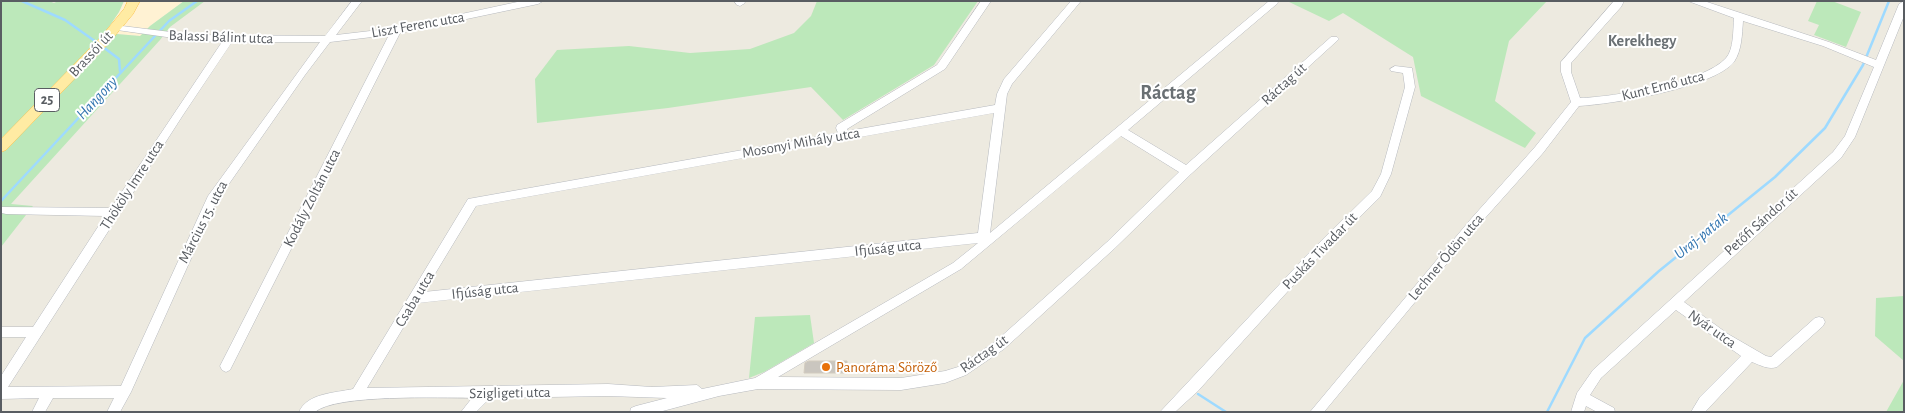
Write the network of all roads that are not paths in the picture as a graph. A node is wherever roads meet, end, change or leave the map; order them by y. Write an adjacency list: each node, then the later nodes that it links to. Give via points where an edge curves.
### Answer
1 (134, 1): 11 (main road, Brassói út / 25)
2 (357, 1): 15 (street, Március 15. utca)
3 (538, 1): 12 (street, Liszt Ferenc utca)
4 (986, 1): 21 (street, via 940,67 841,128)
5 (1076, 1): 19 (street, via 1008,82)
6 (1619, 1): 18 (street, via 1566,62)
7 (1692, 1): 10 (street)
8 (1273, 2): 20 (street)
9 (1904, 4): 16 (street, Petőfi Sándor út)
10 (1739, 17): 16 (street); 18 (street, Kunt Ernő utca, via 1731,59 1717,71 1685,84 1598,101)
11 (117, 27): 14 (street, Balassi Bálint utca); 22 (main road, Brassói út / 25)
12 (396, 31): 15 (street, Liszt Ferenc utca); 34 (street, Kodály Zoltán utca)
13 (1334, 39): 23 (street, Ráctag út)
14 (229, 40): 15 (street, Balassi Bálint utca); 26 (street, Thököly Imre utca)
15 (327, 40): 39 (street, Március 15. utca, via 212,198)
16 (1876, 64): 29 (street, Petőfi Sándor út, via 1850,137 1837,155)
17 (1395, 69): 49 (street, Puskás Tivadar út, via 1408,70 1410,87 1386,174 1376,194)
18 (1576, 102): 50 (street, Lechner Ödön utca)
19 (999, 108): 21 (street, Mosonyi Mihály utca); 27 (street, via 984,234)
20 (1122, 131): 23 (street); 27 (street)
21 (844, 135): 24 (street, Mosonyi Mihály utca)
22 (1, 147)
23 (1187, 171): 35 (street, Ráctag út, via 1000,345 962,371 945,378 901,384)
24 (472, 202): 28 (street, Csaba utca)
25 (6, 210): 26 (street)
26 (115, 212): 32 (street, Thököly Imre utca)
27 (987, 242): 28 (street, Ifjúság utca, via 979,238); 35 (street, via 957,266)
28 (416, 298): 41 (street, Csaba utca)
29 (1674, 302): 33 (street, Nyár utca); 43 (street, Petőfi Sándor út, via 1597,374)
30 (1818, 322): 33 (street, Nyár utca, via 1773,363 1763,363)
31 (1, 332): 32 (street)
32 (36, 332): 36 (street, Thököly Imre utca)
33 (1750, 355): 53 (street, Nyár utca)
34 (226, 366)
35 (758, 382): 37 (street)
36 (1, 387)
37 (719, 390): 42 (street, Szigligeti utca); 48 (street)
38 (50, 392): 39 (street); 40 (street); 44 (street)
39 (125, 392): 45 (street, Március 15. utca)
40 (1, 393)
41 (357, 394): 42 (street, Szigligeti utca); 46 (street, Szigligeti utca, via 317,402)
42 (485, 394): 47 (street)
43 (1582, 398): 51 (street, Petőfi Sándor út); 52 (street)
44 (38, 412)
45 (113, 412)
46 (305, 412)
47 (467, 412)
48 (636, 412)
49 (1166, 412)
50 (1316, 412)
51 (1577, 412)
52 (1608, 412)
53 (1697, 412)

